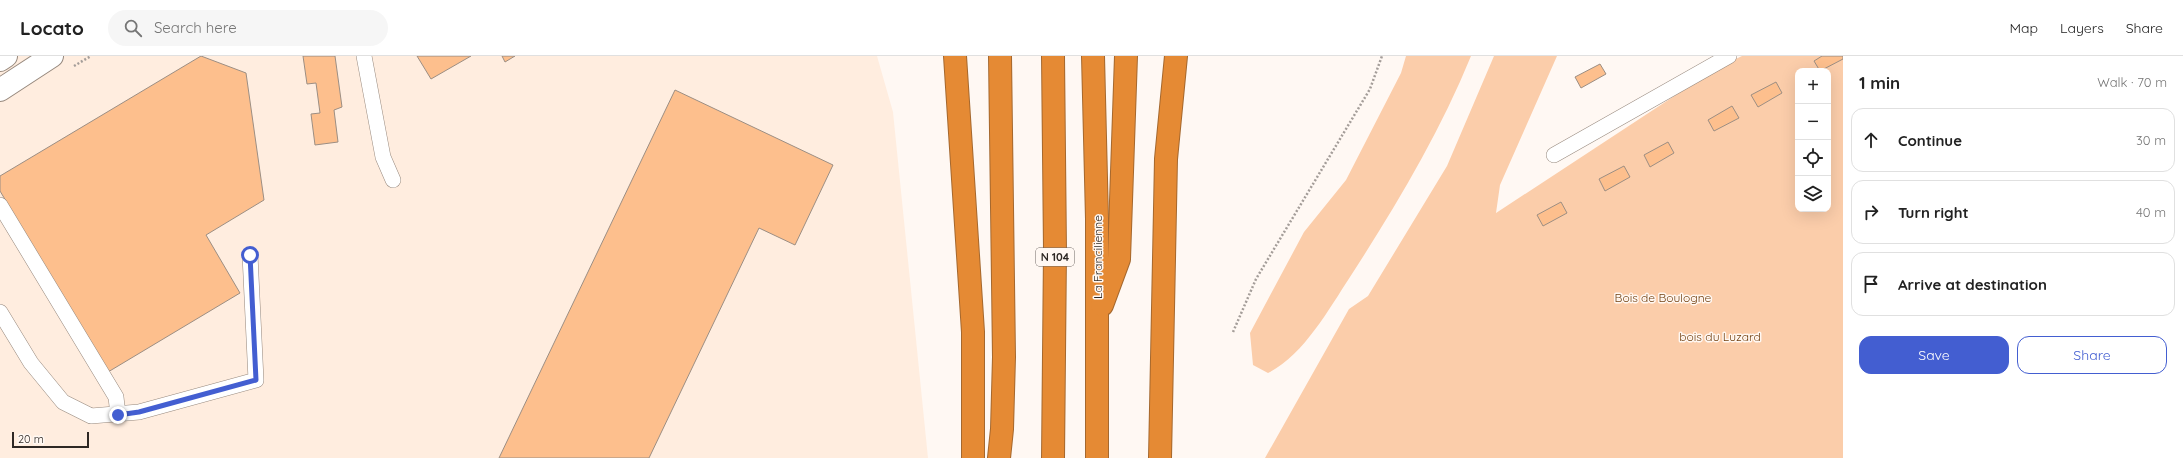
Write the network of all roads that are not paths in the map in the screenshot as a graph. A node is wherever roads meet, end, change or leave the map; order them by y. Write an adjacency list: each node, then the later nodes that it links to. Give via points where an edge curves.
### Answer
1 (6, 56): 11 (main road)
2 (52, 56): 12 (main road)
3 (364, 56): 14 (lane, via 384,157)
4 (955, 56): 20 (highway, via 973,332)
5 (1000, 56): 21 (highway, via 1004,357)
6 (1053, 56): 22 (highway, N 104, via 1055,251)
7 (1093, 56): 18 (highway, La Francilienne)
8 (1126, 56): 18 (highway, via 1119,258)
9 (1176, 56): 24 (highway, via 1166,159)
10 (1730, 56): 13 (lane)
11 (0, 60)
12 (0, 90)
13 (1554, 155)
14 (393, 180)
15 (0, 205): 19 (lane, via 116,398)
16 (250, 255): 19 (lane, via 256,380 139,412)
17 (0, 312): 19 (lane, via 31,363 63,402 91,416)
18 (1097, 319): 23 (highway, La Francilienne)
19 (118, 415)
20 (973, 458)
21 (999, 458)
22 (1052, 458)
23 (1097, 458)
24 (1160, 458)

